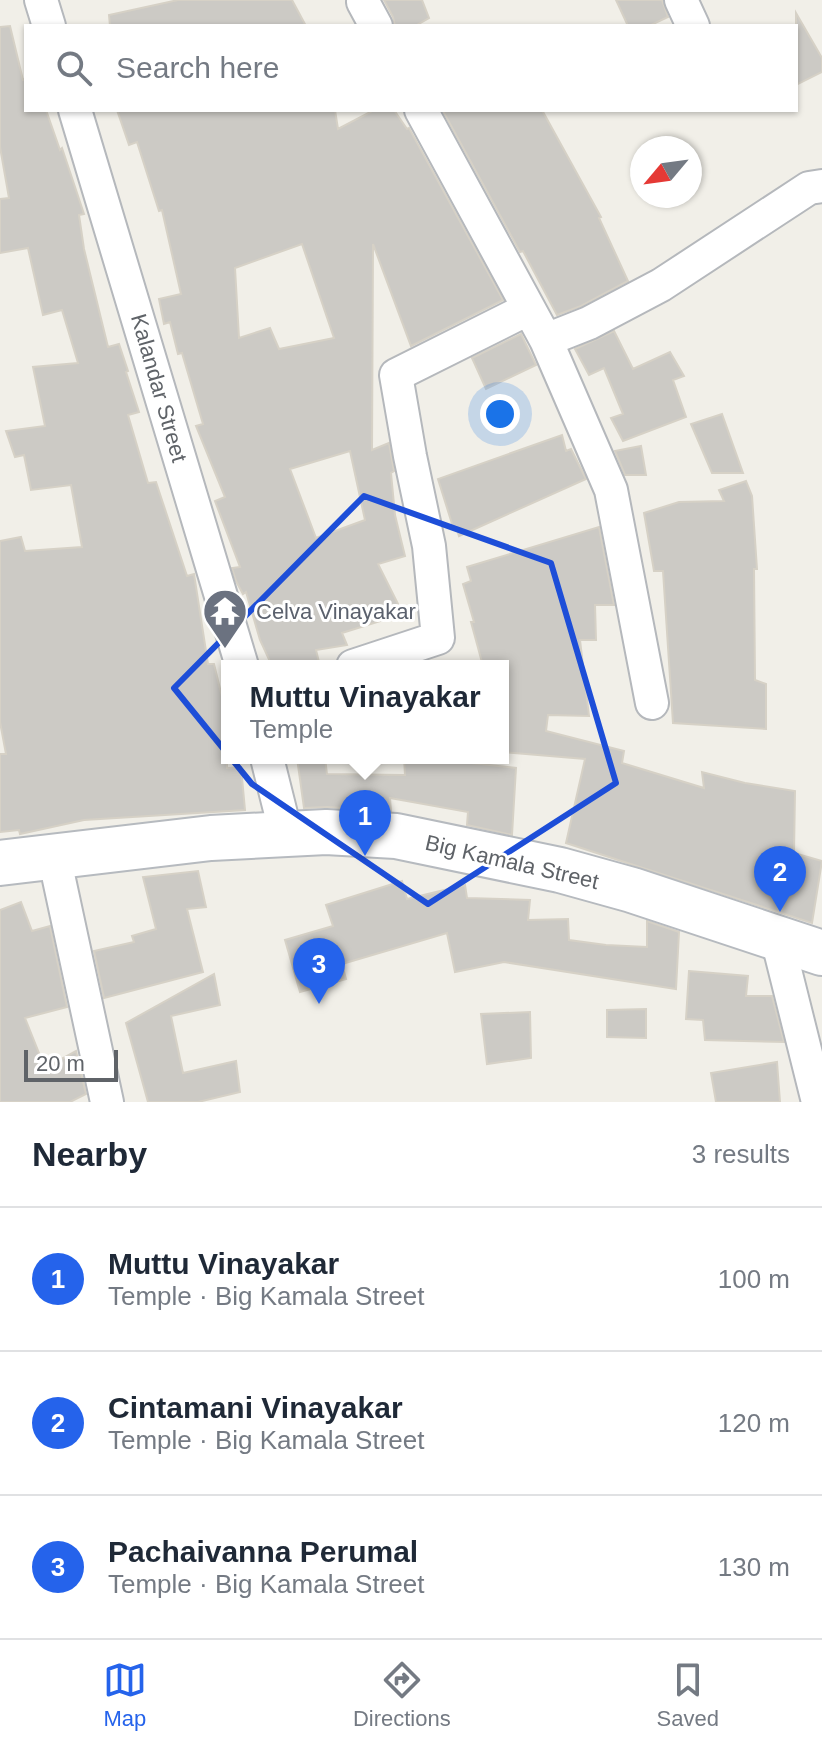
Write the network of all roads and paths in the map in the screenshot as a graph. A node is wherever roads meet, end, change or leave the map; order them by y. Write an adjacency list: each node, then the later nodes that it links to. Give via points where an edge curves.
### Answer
1 (41, 0): 3 (street)
2 (681, 0): 4 (street)
3 (48, 24)
4 (692, 24)
5 (76, 112): 10 (street, Kalandar Street)
6 (422, 112): 8 (street)
7 (822, 186): 9 (street, via 809,188 661,285)
8 (528, 309): 9 (street); 11 (street, via 396,375 429,546 438,638)
9 (546, 340): 12 (street, via 611,490)
10 (240, 660)
11 (371, 660)
12 (652, 703)
13 (268, 764): 14 (street)
14 (286, 834): 15 (main road, Big Kamala Street); 17 (main road, Big Kamala Street, via 396,836 469,850 632,890)
15 (54, 856): 16 (main road, Big Kamala Street); 19 (street)
16 (0, 863)
17 (777, 938): 18 (main road, Big Kamala Street); 20 (street)
18 (822, 953)
19 (107, 1102)
20 (818, 1102)

